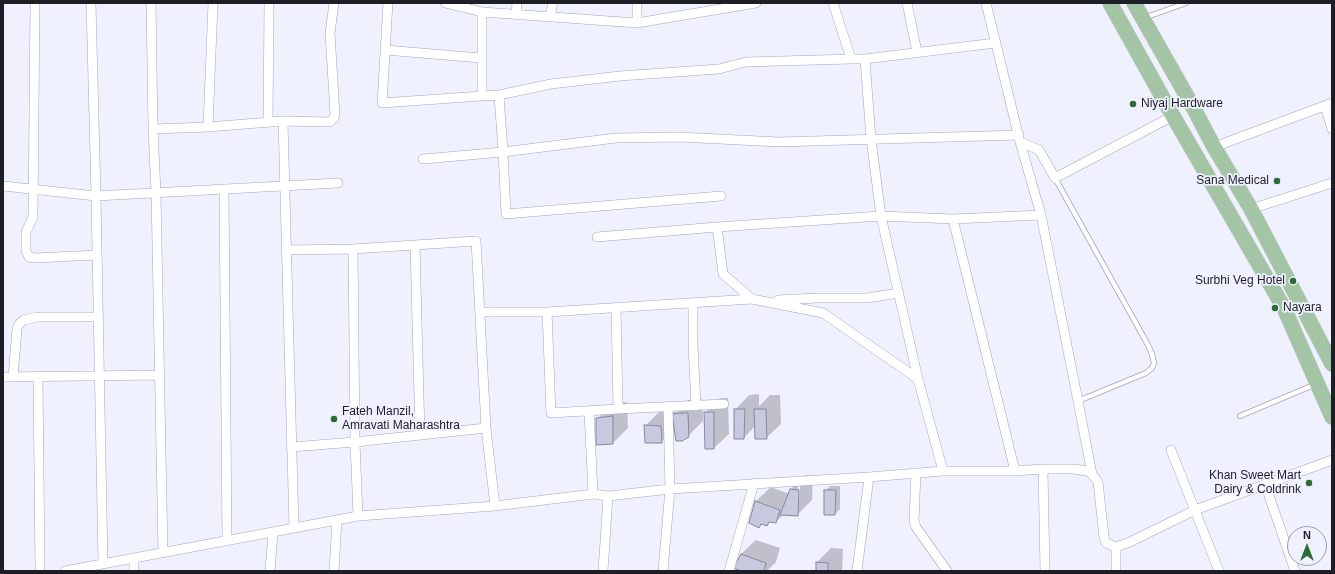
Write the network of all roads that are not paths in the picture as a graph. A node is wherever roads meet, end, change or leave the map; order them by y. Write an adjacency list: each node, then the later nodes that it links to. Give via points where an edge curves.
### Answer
1 (35, 3): 52 (street)
2 (91, 3): 54 (street)
3 (150, 3): 39 (street)
4 (213, 3): 38 (street)
5 (269, 3): 37 (street)
6 (334, 3): 36 (street, via 330,33 334,118 330,122)
7 (388, 3): 27 (street)
8 (445, 3): 9 (street)
9 (450, 3): 21 (street)
10 (517, 3): 22 (street)
11 (553, 3): 23 (street)
12 (637, 3): 25 (street)
13 (756, 3): 20 (street)
14 (833, 3): 30 (street)
15 (907, 3): 28 (street)
16 (986, 3): 26 (street)
17 (1110, 3): 35 (main road)
18 (1134, 3): 24 (main road)
19 (1186, 3): 24 (lane)
20 (717, 6): 25 (street)
21 (482, 12): 22 (street); 29 (street)
22 (516, 14): 23 (street)
23 (550, 16): 25 (street)
24 (1143, 19): 43 (main road)
25 (637, 22)
26 (995, 43): 28 (street); 41 (street)
27 (385, 50): 29 (street); 33 (street, via 382,103)
28 (917, 52): 31 (street)
29 (481, 58): 33 (street)
30 (851, 59): 31 (street); 32 (street, via 746,62 719,69 620,76 551,84)
31 (866, 59): 42 (street)
32 (499, 94): 33 (street); 44 (street)
33 (482, 96)
34 (1329, 104): 40 (street); 43 (street)
35 (1173, 116): 46 (street); 81 (main road, via 1284,308)
36 (283, 121): 37 (street); 50 (street)
37 (268, 123): 38 (street)
38 (208, 128): 39 (street)
39 (153, 129): 53 (street)
40 (1332, 129)
41 (1019, 139): 42 (street); 46 (street, via 1039,150); 57 (street)
42 (871, 140): 44 (street, via 779,142 679,137 616,138); 58 (street)
43 (1214, 147): 56 (main road)
44 (503, 152): 45 (street); 55 (street, via 506,214)
45 (423, 158)
46 (1055, 178): 82 (lane, via 1148,345 1154,363 1146,373)
47 (338, 183): 50 (street)
48 (1332, 183): 56 (street)
49 (3, 186): 52 (street)
50 (285, 186): 51 (street); 64 (street)
51 (224, 189): 53 (street); 113 (street)
52 (33, 190): 54 (street); 65 (street, via 33,217 26,232 26,251 29,257)
53 (156, 193): 54 (street); 75 (street)
54 (96, 196): 65 (street)
55 (721, 196)
56 (1250, 209): 74 (main road)
57 (1041, 215): 59 (street); 82 (street)
58 (881, 216): 59 (street); 60 (street); 66 (street)
59 (953, 219): 98 (street)
60 (717, 227): 61 (street); 67 (street, via 723,274)
61 (596, 237)
62 (415, 245): 63 (street); 71 (street, via 476,241); 91 (street)
63 (353, 249): 64 (street); 92 (street)
64 (287, 250): 93 (street)
65 (97, 255): 73 (street)
66 (899, 293): 68 (street, via 867,298); 80 (street)
67 (752, 299): 68 (street); 69 (street)
68 (769, 301): 80 (street, via 823,312)
69 (693, 302): 70 (street); 84 (street)
70 (616, 307): 72 (street); 86 (street)
71 (480, 312): 72 (street); 90 (street)
72 (547, 312): 87 (street, via 551,413)
73 (99, 317): 76 (street); 78 (street, via 37,317 24,320 17,329)
74 (1332, 364)
75 (160, 374): 76 (street); 115 (street)
76 (100, 376): 79 (street); 117 (street)
77 (3, 377): 78 (street)
78 (14, 377): 79 (street)
79 (38, 377): 118 (street)
80 (918, 379): 97 (street)
81 (1317, 383): 88 (lane); 89 (main road)
82 (1078, 401): 100 (street)
83 (724, 404): 84 (street)
84 (696, 406): 85 (street)
85 (668, 407): 86 (street); 104 (street)
86 (618, 409): 87 (street)
87 (589, 411): 105 (street)
88 (1240, 416)
89 (1332, 417)
90 (486, 428): 91 (street); 107 (street)
91 (420, 435): 92 (street)
92 (355, 442): 93 (street); 109 (street)
93 (291, 447): 111 (street)
94 (1171, 450): 108 (street)
95 (1332, 460): 103 (street)
96 (1043, 469): 98 (street); 100 (street); 128 (street)
97 (943, 471): 98 (street); 99 (street)
98 (1015, 471)
99 (916, 473): 101 (street); 127 (street, via 914,521)
100 (1092, 474): 114 (street, via 1098,482 1106,544)
101 (869, 477): 102 (street); 126 (street)
102 (754, 483): 104 (street); 125 (street)
103 (1265, 484): 108 (street); 131 (street)
104 (670, 489): 106 (street); 124 (street)
105 (593, 494): 106 (street); 107 (street)
106 (608, 496): 123 (street)
107 (495, 506): 109 (street)
108 (1195, 510): 114 (street); 130 (street)
109 (358, 516): 110 (street)
110 (337, 520): 111 (street); 122 (street)
111 (294, 528): 112 (street)
112 (273, 532): 113 (street); 121 (street)
113 (228, 541): 115 (street)
114 (1116, 547): 129 (street)
115 (163, 553): 116 (street)
116 (134, 558): 117 (street); 120 (street)
117 (103, 564): 119 (street)
118 (40, 571)
119 (65, 571)
120 (134, 571)
121 (270, 571)
122 (334, 571)
123 (603, 571)
124 (664, 571)
125 (729, 571)
126 (856, 571)
127 (947, 571)
128 (1045, 571)
129 (1116, 571)
130 (1219, 571)
131 (1295, 571)

